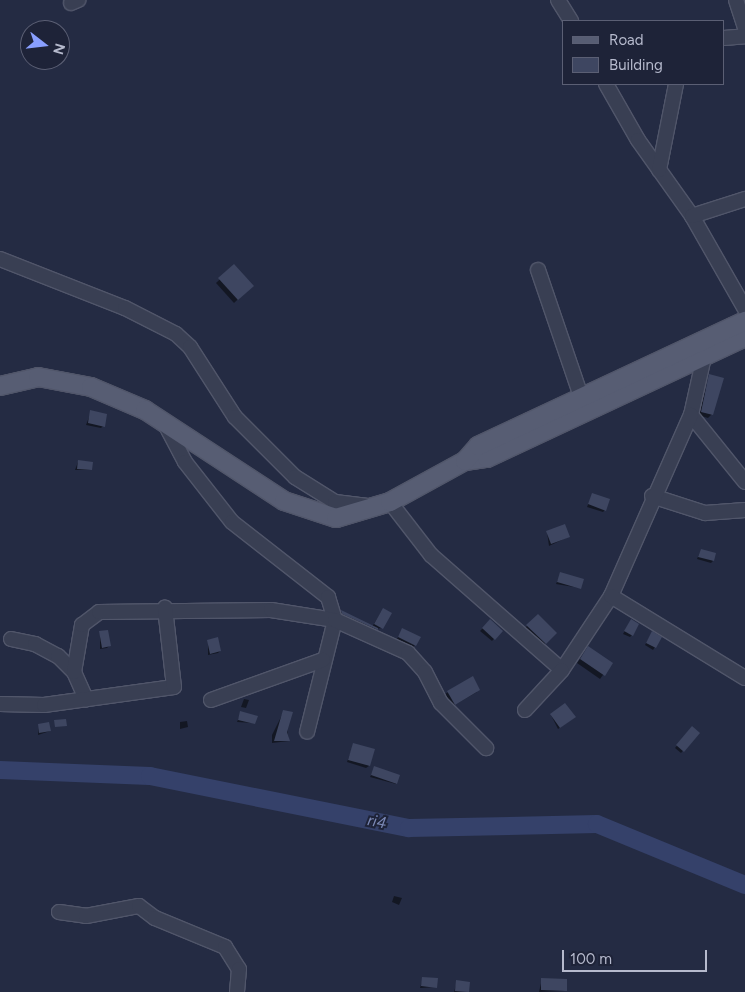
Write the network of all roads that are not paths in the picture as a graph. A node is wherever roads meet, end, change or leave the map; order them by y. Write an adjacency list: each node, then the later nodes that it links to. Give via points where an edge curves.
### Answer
1 (558, 0): 3 (street)
2 (736, 0): 4 (street)
3 (570, 20)
4 (745, 28)
5 (745, 36): 6 (street)
6 (725, 38)
7 (607, 85): 9 (street)
8 (676, 85): 9 (street)
9 (659, 170): 11 (street)
10 (745, 199): 11 (street)
11 (692, 216): 14 (street)
12 (0, 260): 26 (street, via 125,308 176,334 190,346 235,417 295,477 335,502)
13 (538, 270): 19 (street)
14 (745, 309)
15 (745, 321): 19 (main road)
16 (745, 337): 17 (main road)
17 (704, 357): 20 (street); 22 (main road, via 487,458)
18 (0, 386): 21 (main road, via 38,377 73,381)
19 (582, 399): 22 (main road, via 478,446)
20 (691, 415): 23 (street); 25 (street)
21 (164, 421): 26 (main road, via 242,477 302,509 336,518); 30 (street, via 186,462 232,522 328,597)
22 (465, 461): 26 (main road)
23 (740, 466): 24 (street)
24 (745, 482)
25 (652, 496): 27 (street, via 705,513); 28 (street)
26 (384, 504): 33 (street, via 431,555)
27 (745, 510)
28 (610, 596): 33 (street); 35 (street)
29 (165, 608): 30 (street, via 271,610); 34 (street, via 108,610 92,615 82,625); 36 (street, via 174,687)
30 (335, 620): 32 (street); 41 (street, via 408,653 425,672 441,703)
31 (11, 639): 34 (street, via 45,647)
32 (322, 660): 37 (street); 40 (street)
33 (562, 670): 39 (street)
34 (74, 672): 36 (street)
35 (745, 678)
36 (86, 699): 38 (street, via 44,705)
37 (211, 700)
38 (0, 704)
39 (525, 710)
40 (307, 732)
41 (486, 748)
42 (60, 912): 43 (street, via 86,916 139,906 150,916 231,952 239,969)
43 (237, 992)

